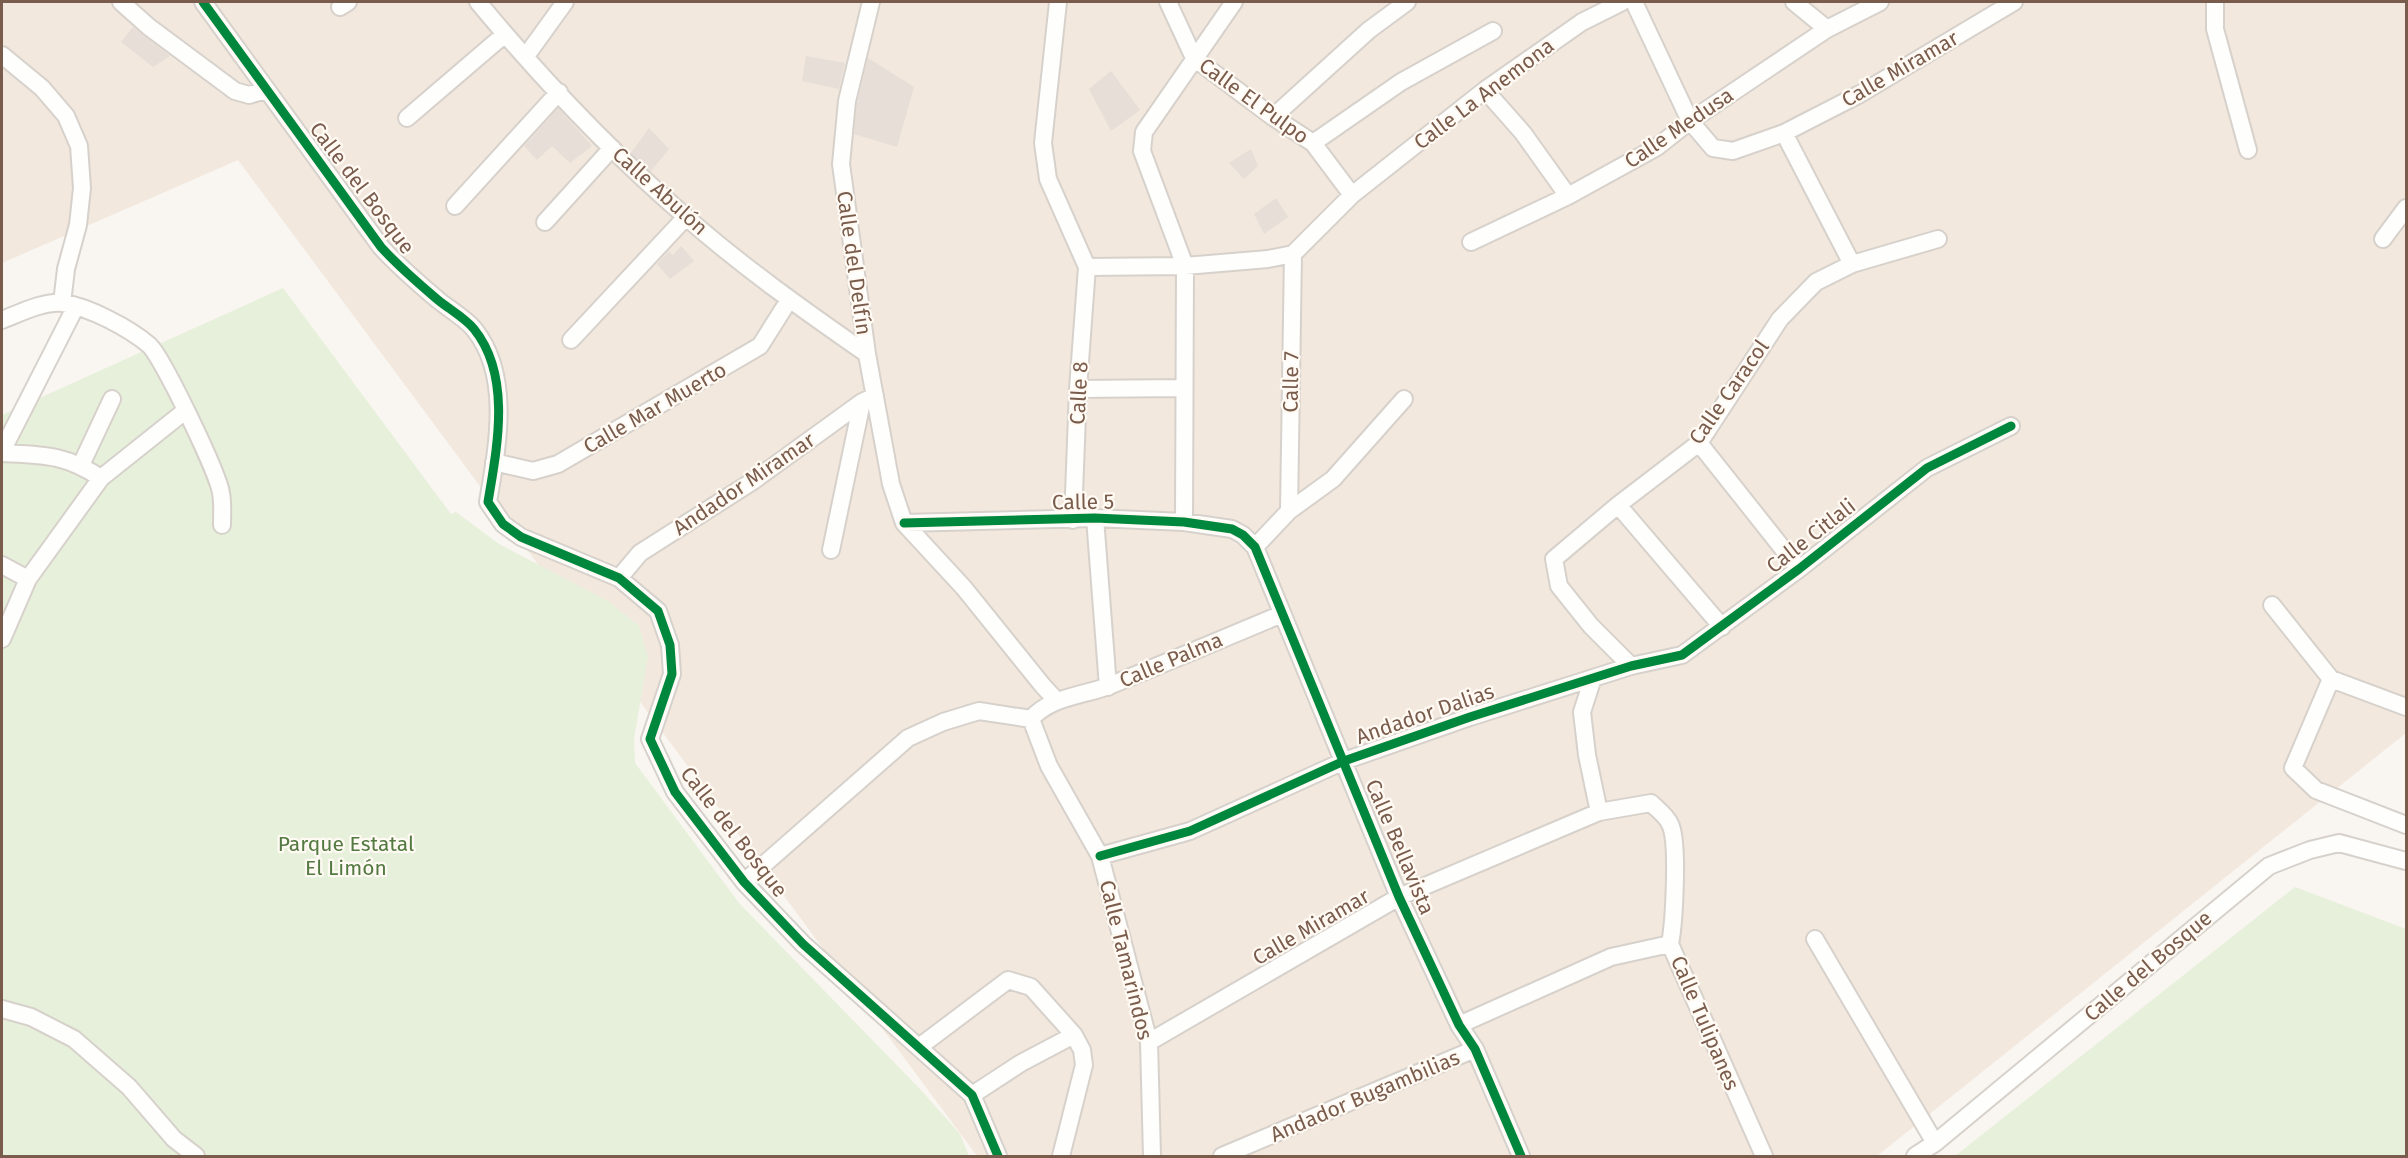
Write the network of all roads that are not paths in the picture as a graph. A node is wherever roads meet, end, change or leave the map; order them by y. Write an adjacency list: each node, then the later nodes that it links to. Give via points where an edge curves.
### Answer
1 (121, 2): 24 (street, via 235,91 249,95)
2 (203, 2): 24 (street, Calle del Bosque)
3 (478, 2): 20 (street, Calle Abulón)
4 (566, 2): 22 (street)
5 (871, 2): 51 (street, Calle del Delfín, via 847,101 841,165)
6 (1043, 2): 17 (street)
7 (1058, 2): 17 (street)
8 (1168, 2): 23 (street, Calle El Pulpo)
9 (1234, 2): 23 (street)
10 (1407, 2): 27 (street, via 1369,30)
11 (1622, 2): 25 (street, Calle La Anemona, via 1582,22)
12 (1635, 2): 29 (street)
13 (1794, 2): 18 (street)
14 (1880, 2): 18 (street, Calle Medusa)
15 (2014, 2): 30 (street, Calle Miramar, via 1860,94)
16 (2215, 2): 33 (street, via 2216,28)
17 (1054, 25): 46 (street, via 1043,142 1048,178)
18 (1827, 29): 29 (street, Calle Medusa)
19 (1493, 31): 31 (street, via 1401,82)
20 (505, 34): 22 (street, Calle Abulón); 28 (street)
21 (2, 55): 48 (street, via 42,88 66,116 79,146 82,188)
22 (525, 56): 26 (street, Calle Abulón)
23 (1194, 58): 27 (street, Calle El Pulpo); 45 (street, via 1144,132 1142,151)
24 (266, 90): 61 (street, Calle del Bosque, via 381,247 404,272 473,328 486,349 498,400)
25 (1485, 90): 34 (street, Calle La Anemona); 35 (street, via 1523,133)
26 (559, 92): 32 (street, Calle Abulón); 36 (street)
27 (1273, 117): 31 (street, Calle El Pulpo)
28 (407, 118)
29 (1690, 121): 30 (street, Calle Miramar, via 1713,148 1733,151); 35 (street, Calle Medusa, via 1657,147)
30 (1784, 133): 44 (street)
31 (1313, 142): 34 (street, Calle El Pulpo)
32 (612, 148): 38 (street, Calle Abulón); 39 (street)
33 (2248, 150)
34 (1352, 195): 43 (street, Calle La Anemona)
35 (1568, 196): 42 (street, Calle Medusa)
36 (456, 206)
37 (2406, 208): 41 (street)
38 (686, 217): 47 (street, Calle Abulón); 50 (street)
39 (544, 222)
40 (1938, 239): 44 (street, Calle Caracol)
41 (2383, 239)
42 (1471, 242)
43 (1293, 254): 45 (street); 65 (street, Calle 7)
44 (1852, 264): 59 (street, Calle Caracol, via 1816,282 1780,319)
45 (1185, 266): 46 (street); 52 (street)
46 (1087, 267): 53 (street, Calle 8)
47 (789, 300): 51 (street, Calle Abulón); 61 (street, Calle Mar Muerto, via 760,346 558,464 533,471)
48 (63, 304): 49 (street); 57 (street, via 115,323 150,346); 60 (street)
49 (2, 320)
50 (571, 340)
51 (867, 354): 55 (street, Calle del Delfín)
52 (1183, 388): 53 (street); 68 (street)
53 (1078, 389): 67 (street, Calle 8)
54 (112, 399): 62 (street)
55 (868, 399): 69 (street, Calle del Delfín); 72 (street); 75 (street, Andador Miramar, via 753,481 640,553)
56 (1404, 399): 65 (street, via 1332,479)
57 (185, 411): 63 (street); 70 (street, via 218,482)
58 (2011, 426): 74 (street, Calle Citlali, via 1927,468)
59 (1699, 442): 64 (street, Calle Caracol); 74 (street)
60 (2, 452): 62 (street, via 56,456)
61 (495, 462): 75 (street, Calle del Bosque, via 488,502 503,524 521,537)
62 (81, 465): 63 (street)
63 (101, 478): 76 (street)
64 (1618, 505): 79 (street); 81 (street, Calle Caracol, via 1554,559 1558,586)
65 (1289, 511): 71 (street)
66 (1095, 518): 67 (street, Calle 5); 68 (street, Calle 5); 84 (street)
67 (1073, 520): 69 (street, Calle 5)
68 (1184, 522): 71 (street, Calle 5, via 1232,529)
69 (904, 523): 85 (street, via 964,588)
70 (222, 525)
71 (1255, 547): 78 (street, Calle Bellavista)
72 (831, 550)
73 (2, 565): 76 (street)
74 (1798, 569): 79 (street, Calle Citlali)
75 (619, 578): 94 (street, Calle del Bosque, via 658,611 670,645 672,674 650,739 675,792)
76 (28, 579): 80 (street)
77 (2272, 604): 83 (street)
78 (1282, 614): 84 (street, Calle Palma); 88 (street, Calle Bellavista)
79 (1722, 627): 81 (street, Calle Citlali, via 1682,655)
80 (2, 639)
81 (1631, 666): 82 (street, Andador Dalias)
82 (1593, 678): 88 (street, Andador Dalias); 89 (street, via 1582,712)
83 (2331, 679): 86 (street); 91 (street, via 2293,768 2316,790)
84 (1108, 687): 85 (street, Calle Palma)
85 (1057, 701): 87 (street, Calle Palma)
86 (2406, 707)
87 (1034, 715): 92 (street, Calle Tamarindos, via 1049,766); 94 (street, via 979,711 908,738)
88 (1344, 761): 92 (street, Andador Dalias, via 1190,831); 95 (street, Calle Bellavista)
89 (1599, 812): 90 (street, Calle Miramar, via 1651,803); 95 (street, Calle Miramar)
90 (1664, 814): 97 (street, Calle Tulipanes, via 1672,826 1675,867)
91 (2406, 825)
92 (1100, 856): 101 (street, Calle Tamarindos)
93 (2406, 861): 105 (street, Calle del Bosque, via 2339,843 2310,849 2269,866)
94 (744, 882): 102 (street, Calle del Bosque, via 803,944)
95 (1399, 897): 99 (street, Calle Bellavista); 101 (street, Calle Miramar)
96 (1815, 939): 105 (street)
97 (1670, 944): 99 (street, Andador Bugambilias, via 1611,957); 112 (street, Calle Tulipanes)
98 (2, 1009): 106 (street, via 31,1017 74,1039 129,1087 174,1139)
99 (1459, 1025): 103 (street, Calle Bellavista)
100 (1074, 1035): 102 (street, via 1031,987 1008,980); 104 (street); 108 (street, via 1084,1065)
101 (1149, 1042): 109 (street, Calle Tamarindos)
102 (920, 1047): 104 (street, Calle del Bosque)
103 (1474, 1049): 110 (street, Andador Bugambilias); 111 (street, Calle Bellavista)
104 (972, 1095): 107 (street, Calle del Bosque)
105 (1935, 1143): 113 (street, Calle del Bosque)
106 (196, 1156)
107 (998, 1156)
108 (1061, 1156)
109 (1152, 1156)
110 (1222, 1156)
111 (1521, 1156)
112 (1764, 1156)
113 (1915, 1156)

